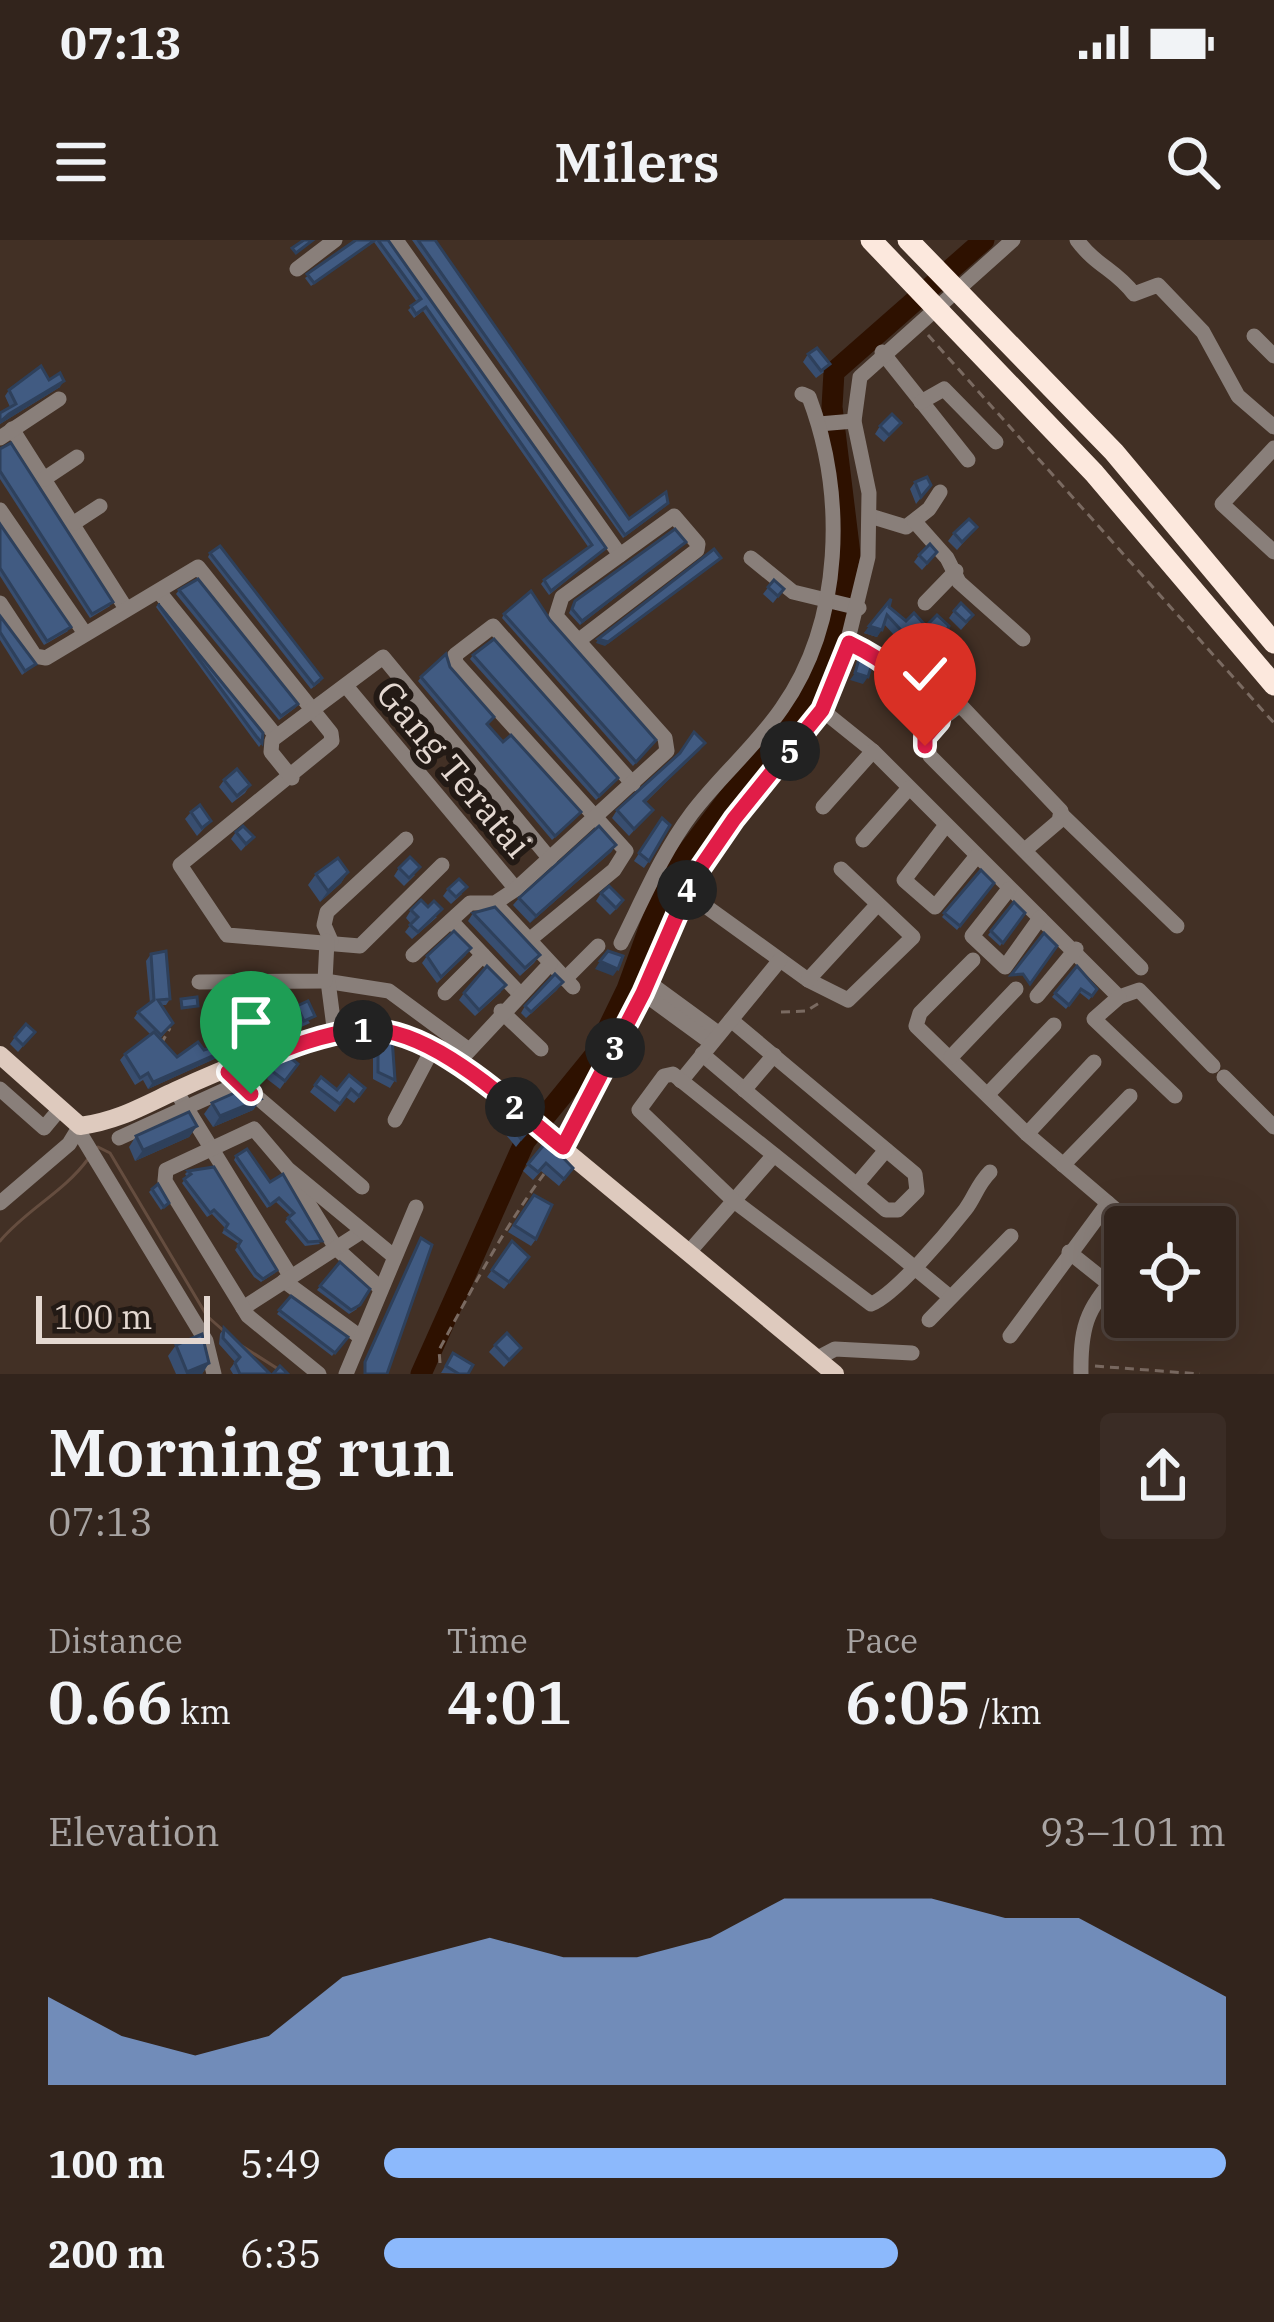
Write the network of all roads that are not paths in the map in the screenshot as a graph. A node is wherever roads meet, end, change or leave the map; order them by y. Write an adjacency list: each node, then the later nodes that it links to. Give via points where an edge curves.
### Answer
1 (335, 240): 7 (street)
2 (396, 240): 30 (street)
3 (871, 240): 44 (highway, bridge, via 1094,473)
4 (908, 240): 43 (highway, bridge, via 1114,452)
5 (1013, 240): 9 (street)
6 (1077, 240): 16 (street, via 1134,294 1158,285 1203,332 1238,396)
7 (297, 269)
8 (1254, 336): 10 (street)
9 (882, 352): 13 (street); 14 (street, via 856,386)
10 (1274, 356)
11 (802, 394): 15 (street)
12 (59, 399): 17 (street)
13 (921, 401): 18 (street, via 944,388); 21 (street)
14 (849, 422): 15 (street); 26 (street, via 864,458)
15 (822, 424): 34 (street, via 831,488)
16 (1274, 427)
17 (6, 433): 22 (street)
18 (996, 442)
19 (1272, 456): 29 (street, via 1222,504)
20 (77, 457): 22 (street)
21 (968, 460)
22 (44, 479): 28 (street)
23 (940, 491): 27 (street)
24 (100, 506): 28 (street)
25 (0, 510): 39 (street)
26 (870, 516): 27 (street, via 897,527); 38 (street)
27 (915, 522): 32 (street)
28 (74, 523): 37 (street)
29 (1274, 552)
30 (620, 556): 41 (street, via 555,606); 41 (street, via 674,516 699,547)
31 (751, 558): 34 (street, via 793,592)
32 (956, 571): 36 (street); 40 (street)
33 (160, 593): 37 (street); 47 (street, via 194,566 203,569); 49 (street)
34 (827, 599): 38 (street); 51 (street, via 805,671)
35 (0, 603): 39 (street, via 38,658)
36 (925, 603)
37 (125, 607): 39 (street)
38 (854, 607): 42 (street)
39 (84, 632)
40 (1023, 639)
41 (578, 641): 53 (street, via 665,738 667,752)
42 (849, 643): 46 (street); 48 (street, via 901,674)
43 (1274, 643)
44 (1274, 685)
45 (346, 686): 47 (street); 63 (street, via 379,656 388,660); 66 (street, Gang Teratai)
46 (822, 710): 50 (street); 51 (street)
47 (313, 712): 49 (street); 52 (street, via 333,738)
48 (939, 721): 56 (street, via 963,709); 61 (street, via 925,737 930,756)
49 (276, 736): 52 (street, via 272,752)
50 (873, 751): 54 (street); 55 (street)
51 (758, 763): 68 (street); 76 (street, via 695,809)
52 (292, 778): 74 (street, via 219,829 179,869 231,937)
53 (634, 784): 57 (street); 57 (street, via 495,627 455,655)
54 (909, 788): 58 (street); 60 (street)
55 (823, 807)
56 (1062, 815): 61 (street); 73 (street)
57 (597, 819): 63 (street); 75 (street, via 626,851 624,861)
58 (946, 825): 62 (street); 62 (street, via 904,880 934,907)
59 (406, 838): 74 (street, via 327,912)
60 (863, 840)
61 (1025, 850): 84 (street)
62 (976, 857): 67 (street)
63 (550, 859): 66 (street)
64 (442, 865): 74 (street, via 366,942)
65 (841, 869): 70 (street)
66 (516, 889): 69 (street)
67 (1009, 889): 71 (street); 71 (street, via 972,936 978,947 1005,967)
68 (686, 892): 81 (street); 88 (street)
69 (495, 903): 72 (street, via 476,900); 75 (street)
70 (877, 905): 85 (street); 85 (street, via 913,938 852,999)
71 (1040, 918): 78 (street)
72 (451, 921): 79 (street); 80 (street)
73 (1177, 926)
74 (329, 941): 86 (street)
75 (528, 941): 83 (street)
76 (621, 943)
77 (598, 946): 83 (street, via 569,983)
78 (1076, 949): 92 (street); 93 (street)
79 (413, 955)
80 (483, 955): 90 (street); 91 (street)
81 (780, 960): 85 (street); 95 (street)
82 (973, 960): 103 (street, via 915,1022)
83 (550, 964): 91 (street)
84 (1141, 968)
85 (808, 980)
86 (326, 981): 87 (street); 97 (street); 102 (street, via 372,985 406,999)
87 (199, 982)
88 (645, 987): 98 (street); 120 (street)
89 (1016, 989): 103 (street)
90 (445, 993)
91 (519, 993): 94 (street)
92 (1037, 996)
93 (1119, 997): 112 (street, via 1094,1019); 116 (street, via 1139,990)
94 (501, 1011): 99 (street); 102 (street)
95 (731, 1020): 98 (street); 101 (street)
96 (1054, 1025): 110 (street)
97 (335, 1035): 100 (main road, via 375,1029); 106 (main road)
98 (710, 1043): 107 (street); 109 (street)
99 (541, 1048)
100 (432, 1050): 102 (main road); 115 (street)
101 (774, 1055): 109 (street); 122 (street)
102 (463, 1057): 120 (main road)
103 (951, 1057): 110 (street)
104 (7, 1060): 108 (street); 114 (main road)
105 (1094, 1062): 118 (street)
106 (234, 1078): 113 (main road); 128 (street)
107 (681, 1081): 123 (street); 129 (street, via 664,1076 639,1114)
108 (0, 1086): 114 (street, via 44,1128)
109 (744, 1090): 127 (street)
110 (988, 1094): 118 (street)
111 (1130, 1096): 124 (street)
112 (1174, 1096)
113 (181, 1099): 117 (main road); 119 (street); 121 (street)
114 (59, 1110): 117 (main road)
115 (395, 1120)
116 (1274, 1127)
117 (79, 1128): 131 (street); 153 (street, via 206,1341)
118 (1027, 1134): 124 (street)
119 (119, 1138)
120 (560, 1144): 137 (main road)
121 (207, 1149): 125 (street, via 254,1129); 141 (street); 146 (street, via 168,1168 165,1180)
122 (886, 1150): 127 (street); 127 (street, via 919,1178 917,1191 892,1212)
123 (774, 1155): 129 (street); 140 (street)
124 (1063, 1165): 130 (street)
125 (289, 1168): 134 (street); 136 (street)
126 (990, 1172): 140 (street)
127 (858, 1183)
128 (362, 1187)
129 (734, 1201): 137 (street); 140 (street, via 866,1303 881,1300)
130 (1108, 1202): 132 (street); 138 (street)
131 (0, 1203)
132 (1112, 1206)
133 (416, 1207): 139 (street)
134 (361, 1232): 136 (street); 139 (street)
135 (1011, 1236): 145 (street)
136 (336, 1248): 141 (street); 143 (street)
137 (689, 1252): 151 (main road)
138 (1069, 1252): 142 (street); 149 (street)
139 (392, 1254): 143 (street)
140 (912, 1266): 145 (street)
141 (288, 1279): 146 (street); 148 (street)
142 (1104, 1281)
143 (379, 1287): 148 (street)
144 (1104, 1293): 152 (street, via 1082,1327)
145 (950, 1297): 147 (street)
146 (243, 1308): 154 (street)
147 (929, 1321)
148 (358, 1336): 155 (street)
149 (1010, 1336)
150 (911, 1353): 151 (street, via 835,1348)
151 (816, 1359): 156 (main road)
152 (1081, 1369)
153 (214, 1374)
154 (319, 1374)
155 (346, 1374)
156 (835, 1374)

